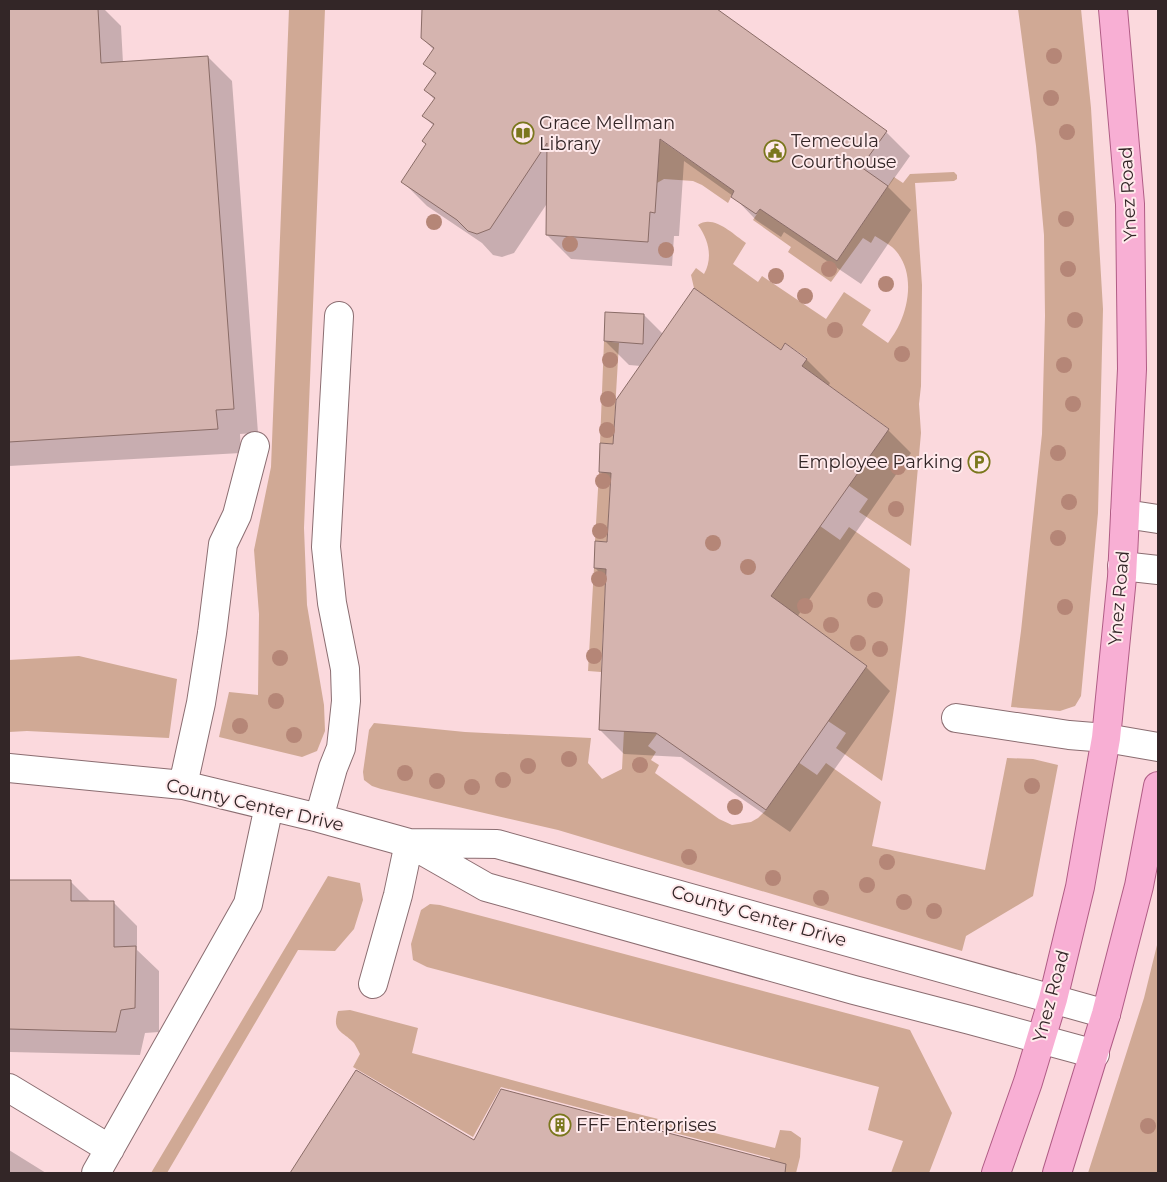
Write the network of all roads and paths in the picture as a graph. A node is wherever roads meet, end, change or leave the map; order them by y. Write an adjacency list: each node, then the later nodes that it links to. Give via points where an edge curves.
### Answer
1 (1112, 9): 4 (main road, Ynez Road, via 1130,204 1132,369)
2 (339, 316): 15 (street, via 326,547 332,603 345,669 346,701 341,748)
3 (255, 446): 12 (street, via 236,515 223,544 201,704)
4 (1125, 514): 5 (street); 6 (main road, Ynez Road)
5 (1158, 519)
6 (1122, 566): 7 (street); 9 (main road, Ynez Road)
7 (1158, 570)
8 (956, 718): 9 (street)
9 (1106, 738): 10 (street); 18 (main road, Ynez Road, via 1080,887)
10 (1158, 746)
11 (9, 768): 12 (street, County Center Drive)
12 (183, 785): 14 (street, County Center Drive)
13 (1158, 786): 19 (main road, via 1139,886)
14 (269, 806): 15 (street, County Center Drive); 23 (street, via 248,904)
15 (319, 818): 16 (street, County Center Drive)
16 (409, 843): 17 (street); 18 (street, County Center Drive, via 496,844); 20 (street, County Center Drive, via 486,887)
17 (373, 984)
18 (1053, 998): 19 (street, County Center Drive); 20 (main road, Ynez Road)
19 (1106, 1014): 21 (main road)
20 (1040, 1039): 21 (street, County Center Drive); 25 (main road, Ynez Road)
21 (1094, 1054): 26 (main road)
22 (9, 1088): 23 (street)
23 (110, 1149): 24 (street)
24 (96, 1173)
25 (996, 1173)
26 (1057, 1173)

